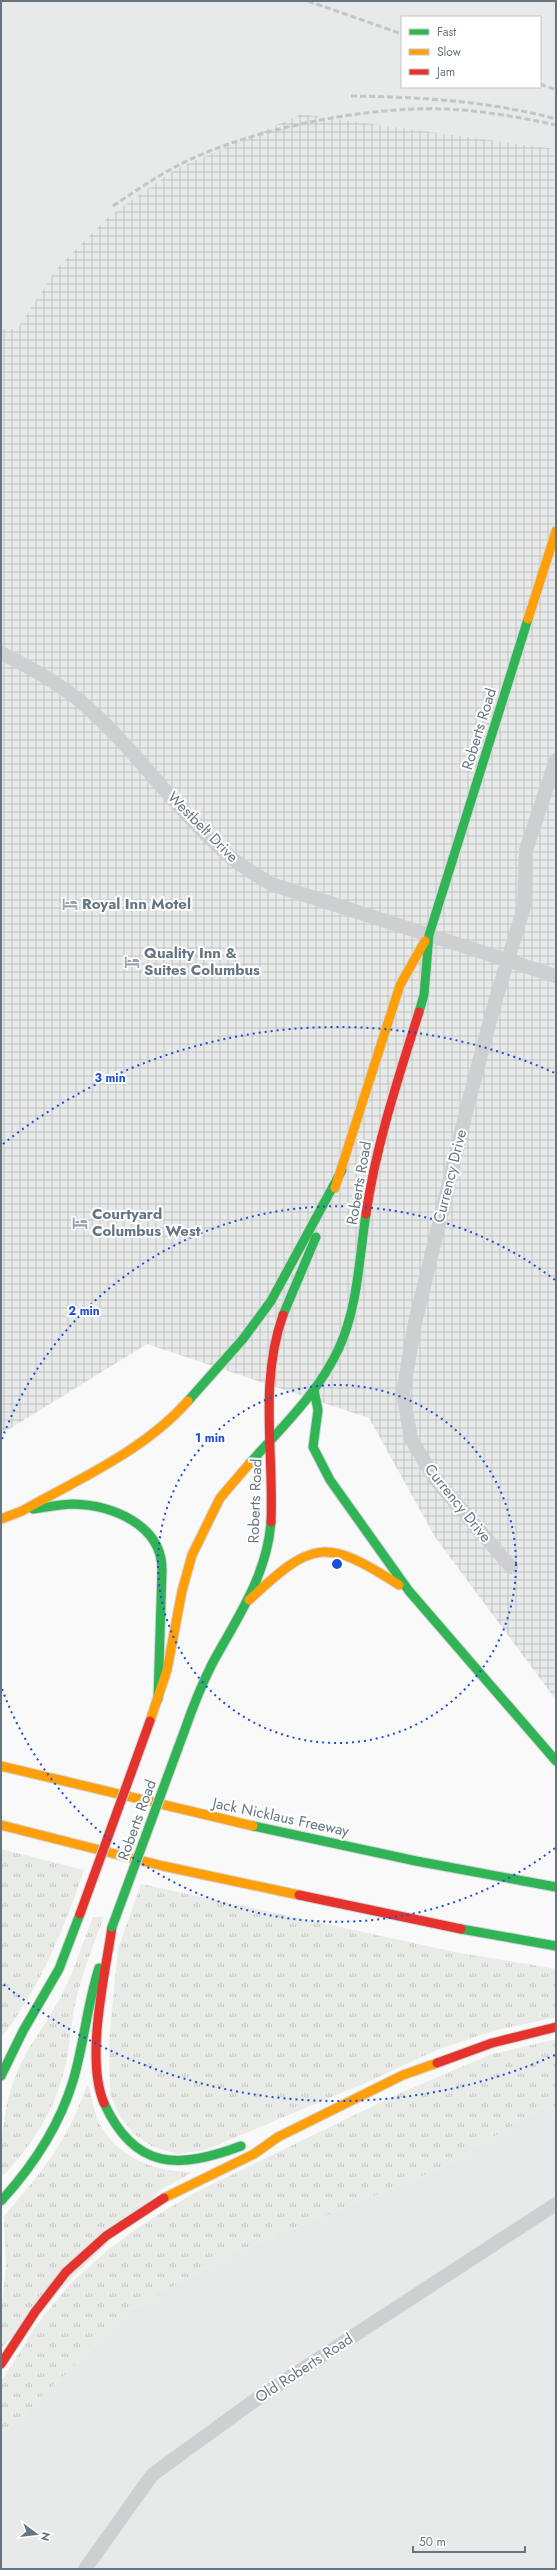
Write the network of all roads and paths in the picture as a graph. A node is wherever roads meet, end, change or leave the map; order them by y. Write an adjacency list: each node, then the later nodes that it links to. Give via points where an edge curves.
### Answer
1 (556, 531): 4 (main road, Roberts Road)
2 (1, 652): 4 (street, Westbelt Drive, via 28,666 87,706 233,860 271,884)
3 (556, 760): 5 (street, Currency Drive, via 526,850 524,907)
4 (429, 935): 5 (street, Westbelt Drive); 7 (main road, Roberts Road, via 400,985); 8 (main road, Roberts Road, via 424,995 394,1090 371,1181 351,1312 339,1348)
5 (508, 961): 6 (street, Westbelt Drive); 12 (street, Currency Drive, via 464,1119 415,1324 403,1393 411,1439 434,1479)
6 (556, 976)
7 (342, 1170): 9 (main road, Roberts Road, via 277,1329 268,1380); 10 (main road, via 271,1301 243,1339 174,1417 144,1440)
8 (314, 1390): 9 (main road, Roberts Road); 13 (main road, via 318,1410 313,1447 330,1480)
9 (270, 1440): 14 (main road, Roberts Road, via 269,1539 264,1564); 15 (main road, Roberts Road, via 220,1498 194,1544 186,1568 171,1654)
10 (22, 1511): 11 (main road); 15 (main road, via 70,1504 96,1506 120,1513 140,1525 153,1539 161,1556)
11 (1, 1519)
12 (511, 1567)
13 (408, 1591): 14 (main road, via 364,1561 342,1552 320,1549 303,1555 280,1571); 16 (main road)
14 (249, 1600): 20 (main road, Roberts Road, bridge, via 209,1672 184,1732)
15 (158, 1699): 23 (main road, Roberts Road, bridge, via 59,1969 23,2031)
16 (556, 1761)
17 (1, 1766): 19 (main road, Jack Nicklaus Freeway, via 186,1811 479,1874)
18 (1, 1825): 21 (main road, via 163,1866 461,1929)
19 (556, 1887)
20 (112, 1927): 24 (main road, via 98,2054 101,2092 109,2118 127,2141 145,2154 158,2159 189,2162 252,2142); 25 (main road, Roberts Road, via 88,2008 68,2097 54,2130 34,2163)
21 (556, 1946)
22 (556, 2027): 24 (main road, via 492,2043 403,2075)
23 (1, 2076)
24 (278, 2137): 27 (main road, via 254,2154 163,2198 106,2236 62,2278 35,2312)
25 (1, 2201)
26 (556, 2204): 28 (street, Old Roberts Road, via 258,2398 162,2467 152,2475)
27 (1, 2364)
28 (86, 2569)

